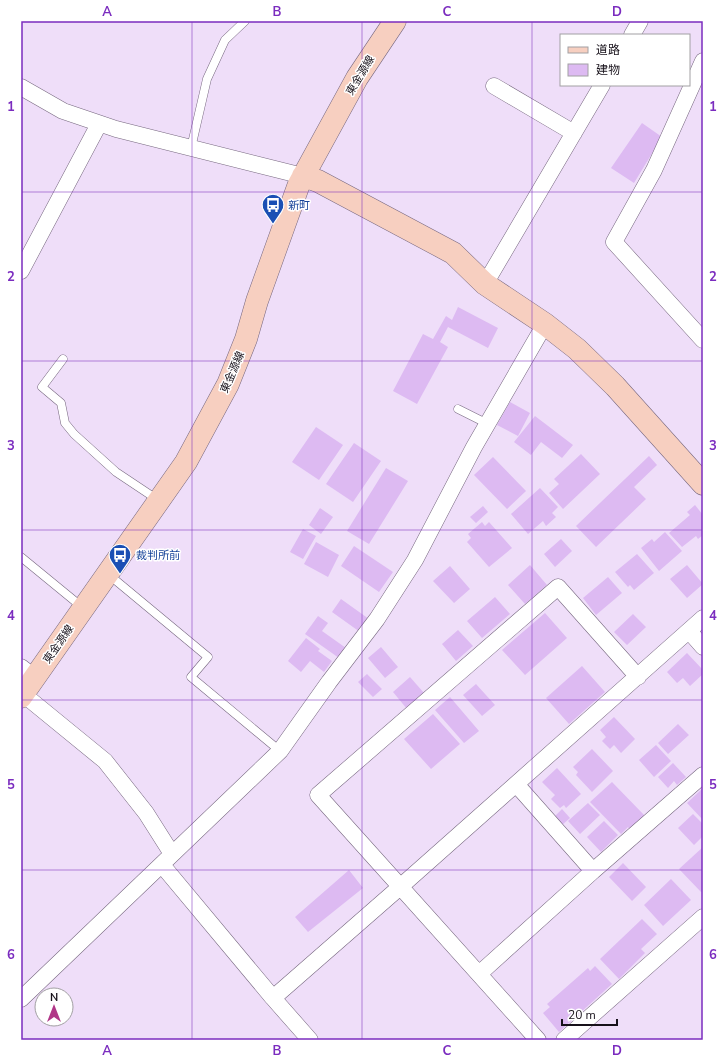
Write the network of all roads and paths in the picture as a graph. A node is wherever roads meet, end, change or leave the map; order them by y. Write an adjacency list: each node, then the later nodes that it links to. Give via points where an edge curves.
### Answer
1 (245, 21): 11 (lane, via 225,40 207,79)
2 (394, 21): 12 (main road, 東金源線, via 357,78)
3 (640, 21): 4 (street)
4 (633, 34)
5 (703, 61): 16 (street, via 654,170 614,242)
6 (494, 86): 10 (street)
7 (601, 86): 10 (street)
8 (21, 87): 9 (street, via 63,111)
9 (99, 124): 11 (street); 13 (street)
10 (574, 133): 14 (street)
11 (191, 148): 12 (street)
12 (303, 176): 14 (main road, via 318,180 453,253); 21 (main road, 東金源線, via 228,384 186,462)
13 (21, 271)
14 (484, 284): 15 (main road)
15 (545, 324): 19 (street); 20 (main road, via 577,349 615,386)
16 (701, 334)
17 (63, 359): 21 (lane, via 42,387 61,403 65,423 116,472)
18 (458, 409): 19 (lane)
19 (488, 424): 30 (street, via 411,567 377,620)
20 (703, 484)
21 (159, 501): 23 (main road, 東金源線)
22 (21, 556): 24 (lane)
23 (108, 574): 24 (main road, 東金源線); 30 (lane, via 208,656 191,678)
24 (83, 608): 29 (main road, 東金源線)
25 (703, 618): 26 (street)
26 (689, 631): 27 (street); 28 (street)
27 (703, 647)
28 (638, 677): 32 (street); 35 (street, via 558,587 318,795)
29 (25, 684): 33 (street, via 105,761 146,813)
30 (280, 751): 33 (street)
31 (703, 776): 34 (street)
32 (516, 784): 34 (street); 35 (street)
33 (167, 859): 38 (street); 39 (street)
34 (593, 871): 37 (street)
35 (400, 887): 37 (street); 38 (street)
36 (703, 917): 42 (street)
37 (479, 974): 41 (street)
38 (273, 998): 40 (street)
39 (21, 999)
40 (310, 1040)
41 (538, 1040)
42 (564, 1040)

